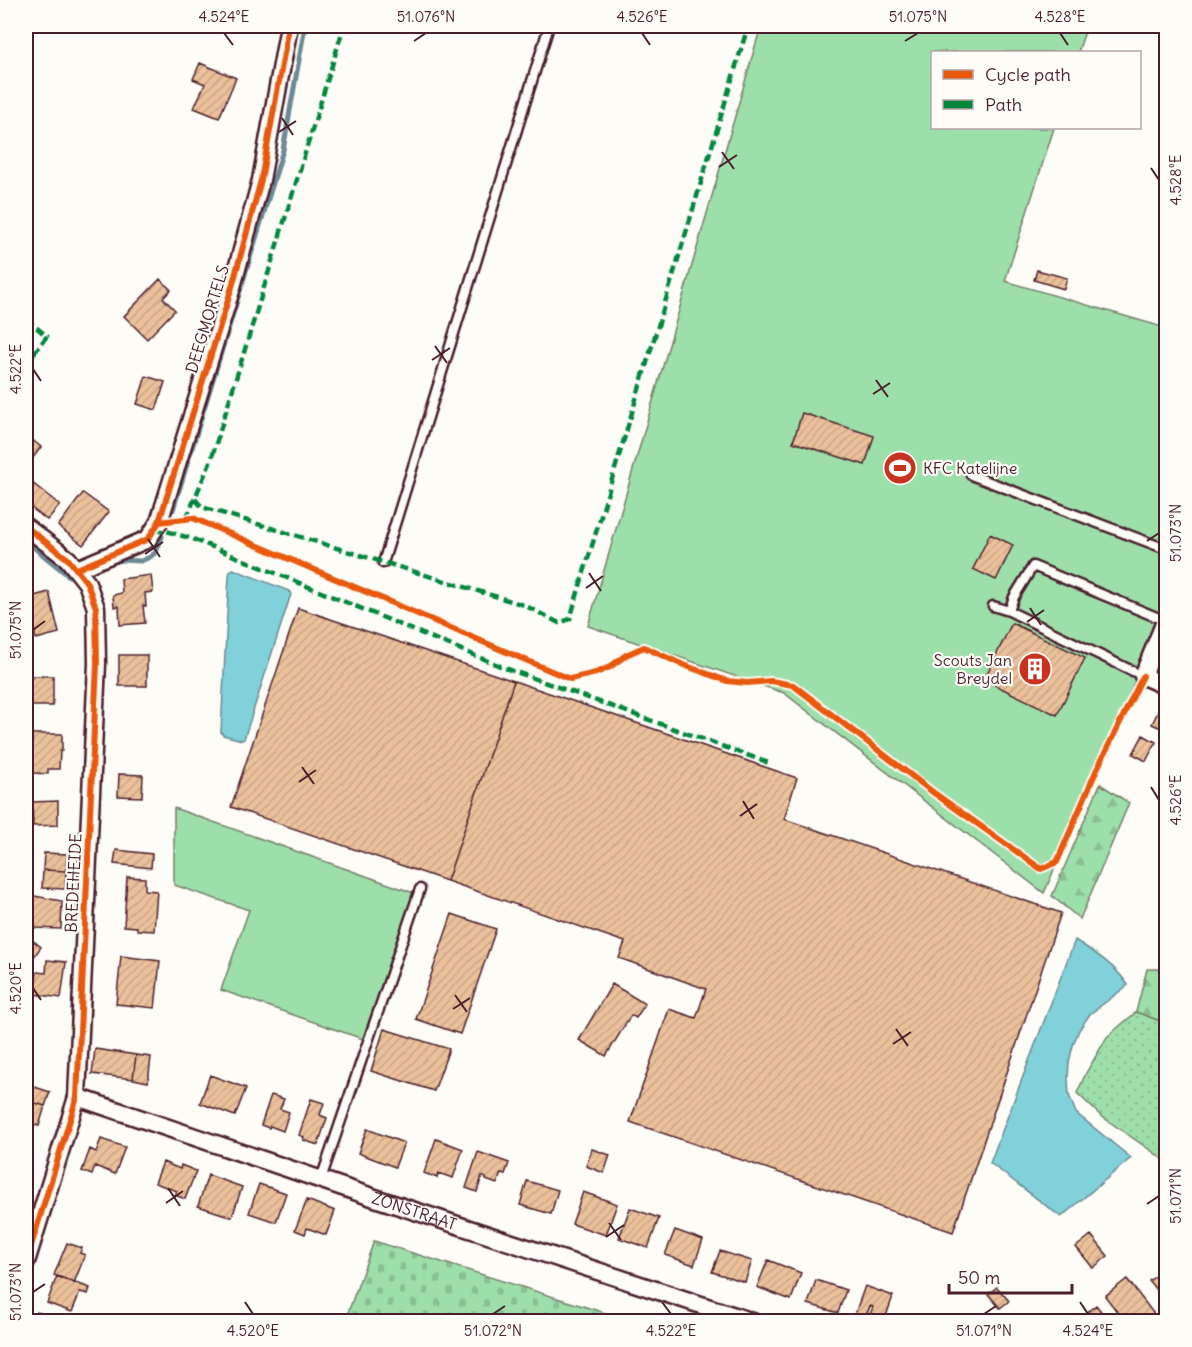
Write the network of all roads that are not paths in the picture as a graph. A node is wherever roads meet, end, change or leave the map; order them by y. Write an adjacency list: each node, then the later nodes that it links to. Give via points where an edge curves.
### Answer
1 (289, 26): 7 (street, DEEGMORTELS, via 261,180 159,522 148,539)
2 (549, 26): 6 (lane)
3 (971, 475): 5 (lane)
4 (26, 527): 7 (street, BREDEHEIDE)
5 (1167, 549)
6 (383, 563)
7 (77, 569): 14 (street, BREDEHEIDE, via 96,608 97,664)
8 (993, 606): 9 (lane)
9 (1010, 611): 10 (lane, via 1033,566); 11 (lane)
10 (1166, 620): 11 (street)
11 (1143, 676): 12 (street)
12 (1167, 686)
13 (420, 889): 15 (lane)
14 (77, 1097): 15 (street, ZONSTRAAT); 16 (street, BREDEHEIDE)
15 (321, 1179): 17 (street, ZONSTRAAT)
16 (26, 1262)
17 (753, 1322)

